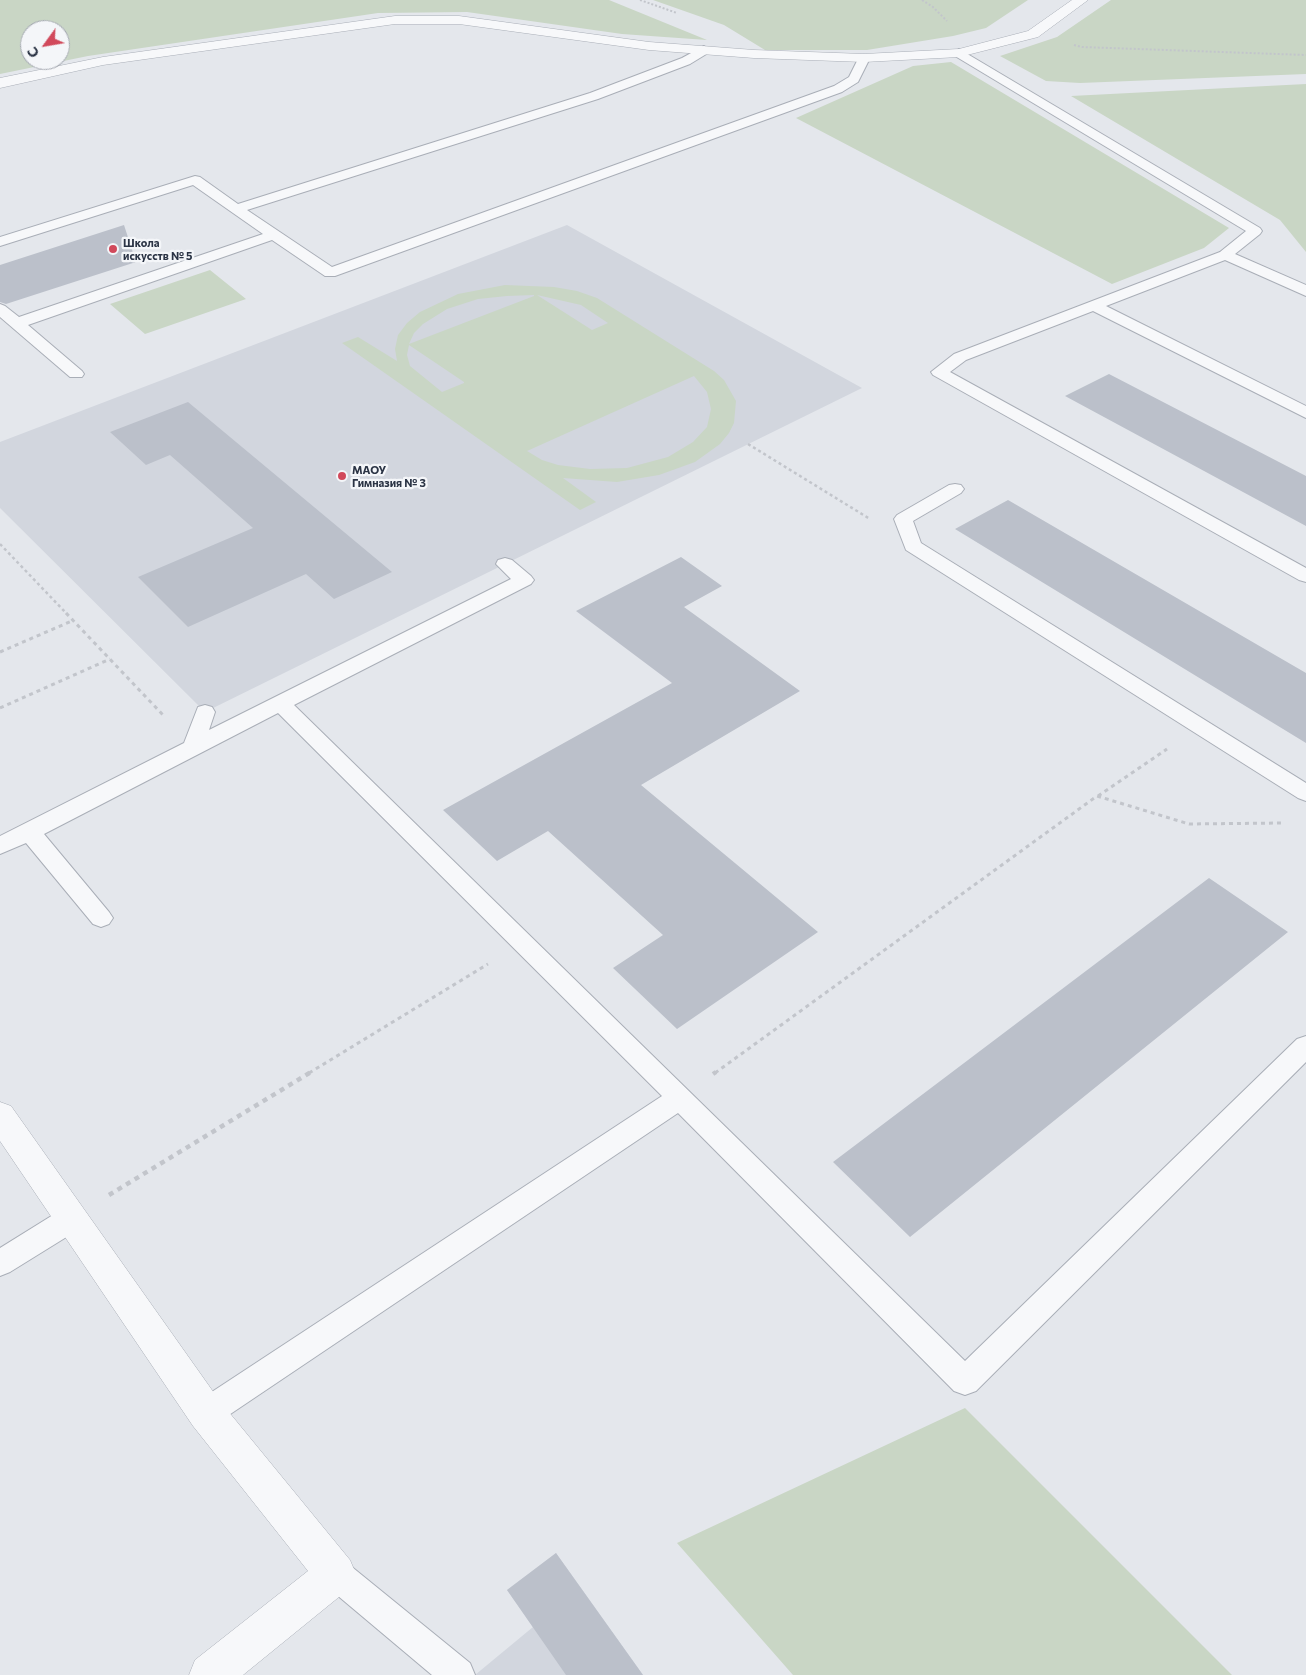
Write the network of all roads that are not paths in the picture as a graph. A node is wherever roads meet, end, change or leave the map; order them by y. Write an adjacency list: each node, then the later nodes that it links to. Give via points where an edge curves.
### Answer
1 (1081, 0): 3 (street, via 1033,34)
2 (704, 50): 4 (street); 5 (street, via 649,46 459,20 395,20 103,60); 6 (lane, via 686,62 594,96)
3 (959, 53): 4 (street); 9 (lane, via 1255,230)
4 (864, 58): 7 (lane, via 854,79 838,89 330,273)
5 (0, 83)
6 (236, 209): 7 (lane); 8 (lane, via 195,180)
7 (274, 235): 13 (lane)
8 (0, 242)
9 (1225, 255): 10 (lane); 11 (lane)
10 (1306, 291)
11 (1094, 306): 15 (lane); 18 (lane, via 960,357 939,372)
12 (0, 309): 13 (lane)
13 (17, 324): 14 (lane)
14 (76, 374)
15 (1306, 413)
16 (955, 489): 22 (lane, via 903,519 913,546)
17 (505, 564): 19 (lane, via 524,580)
18 (1306, 576)
19 (280, 703): 21 (lane); 27 (lane)
20 (205, 712): 21 (lane)
21 (193, 748): 23 (lane)
22 (1306, 793)
23 (29, 832): 24 (lane); 25 (lane)
24 (0, 846)
25 (101, 918)
26 (1306, 1046): 27 (lane, via 965,1381)
27 (680, 1098): 31 (lane)
28 (0, 1115): 29 (street)
29 (71, 1219): 30 (lane); 31 (street)
30 (0, 1263)
31 (206, 1413): 32 (street)
32 (336, 1574): 33 (street); 34 (lane)
33 (210, 1675)
34 (458, 1675)

